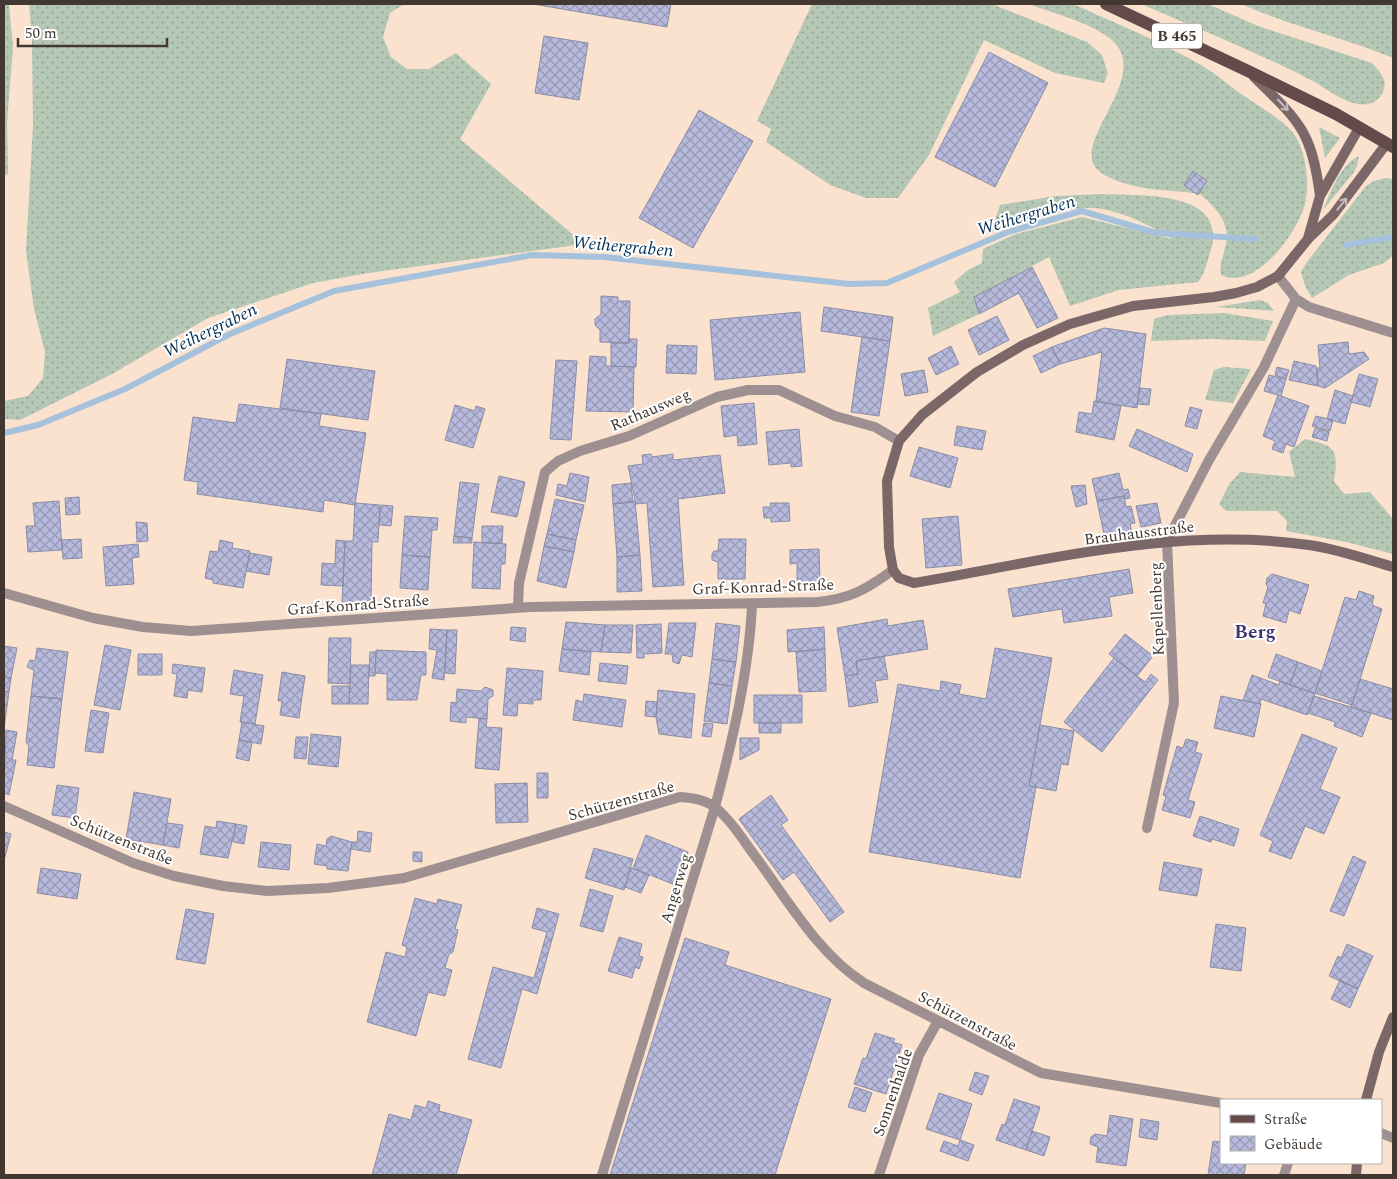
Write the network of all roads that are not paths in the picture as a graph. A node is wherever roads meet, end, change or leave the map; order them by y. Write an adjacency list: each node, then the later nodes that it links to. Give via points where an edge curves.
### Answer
1 (1106, 4): 2 (main road, B 465)
2 (1248, 70): 3 (main road, B 465); 5 (street, one-way to 5, via 1304,130 1312,149)
3 (1359, 128): 4 (main road, B 465); 5 (street)
4 (1390, 145): 6 (street, one-way to 4, via 1333,215)
5 (1320, 196): 6 (street)
6 (1308, 239): 7 (street)
7 (1278, 276): 8 (street); 10 (street, via 1257,287 1221,296 1133,306 1070,324 977,372 922,415)
8 (1296, 299): 9 (street, via 1309,307); 11 (street, Kapellenberg, via 1264,367)
9 (1393, 333)
10 (899, 441): 13 (street, via 887,481); 16 (street, Rathausweg, via 875,427 835,416 779,390 748,390 718,397 630,436 580,451 558,461 546,472 519,583)
11 (1167, 541): 12 (street, Brauhausstraße, via 1238,539 1310,545); 13 (street, Brauhausstraße, via 914,583 899,578); 19 (street, Kapellenberg, via 1174,703)
12 (1393, 567)
13 (893, 570): 15 (street, Graf-Konrad-Straße, via 866,590 838,600)
14 (4, 593): 16 (street, Graf-Konrad-Straße, via 93,618 143,627 190,630)
15 (752, 604): 16 (street, Graf-Konrad-Straße); 18 (street, Angerweg, via 751,635)
16 (518, 607)
17 (4, 806): 18 (street, Schützenstraße, via 133,863 174,876 267,891 328,888 404,878 680,797 695,798)
18 (715, 807): 21 (street, Schützenstraße, via 828,954 864,983); 24 (street, Angerweg)
19 (1147, 828)
20 (1393, 1017): 22 (street)
21 (938, 1021): 23 (street, Schützenstraße, via 1040,1073); 25 (street, Sonnenhalde, via 919,1055)
22 (1366, 1099)
23 (1220, 1103)
24 (602, 1175)
25 (879, 1175)

